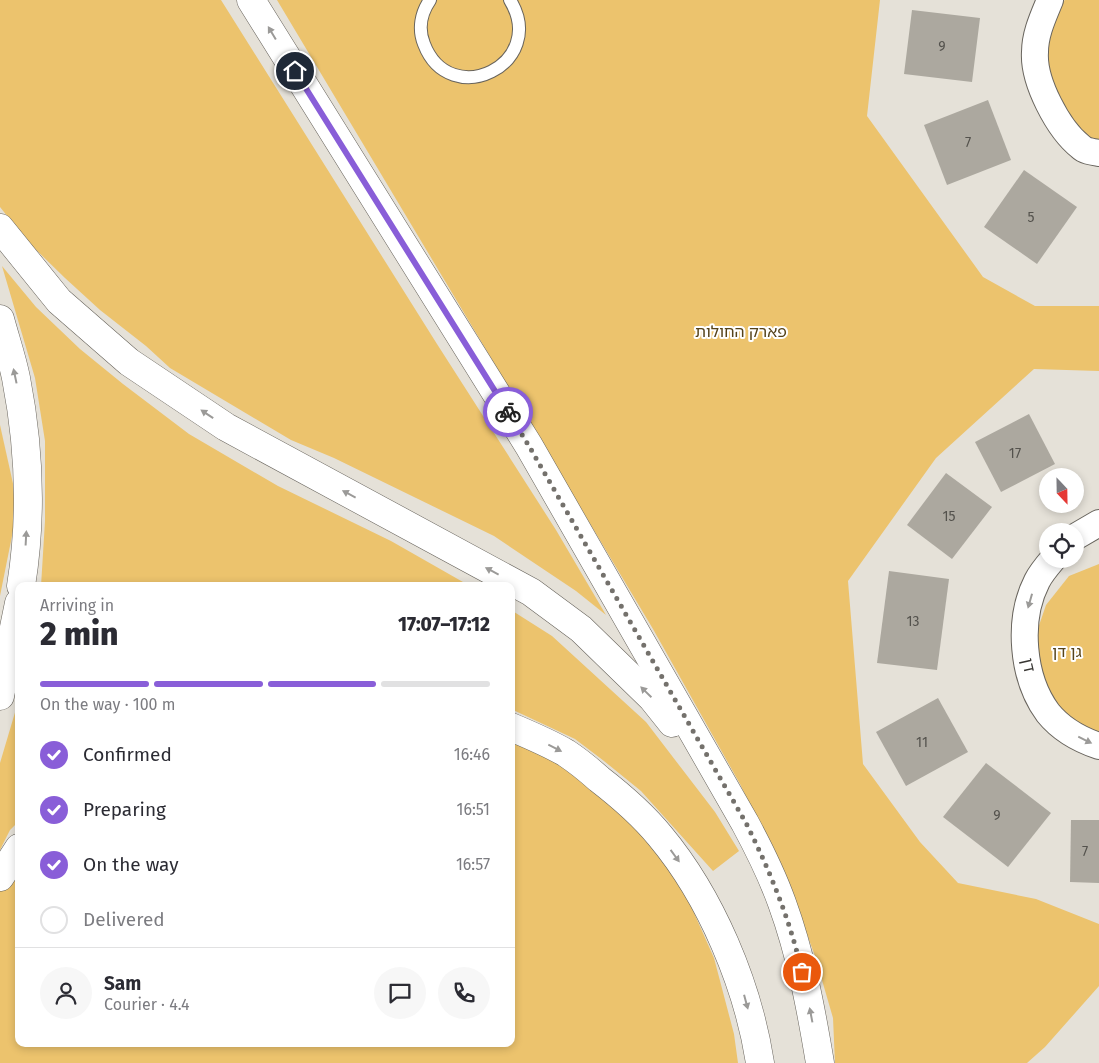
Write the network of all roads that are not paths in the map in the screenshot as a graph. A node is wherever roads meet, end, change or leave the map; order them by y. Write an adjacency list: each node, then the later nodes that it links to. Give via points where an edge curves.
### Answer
1 (252, 0): 18 (highway, one-way to 1, via 529,446)
2 (430, 0): 3 (lane, via 421,22 422,39 428,54 445,71 469,78 485,76 500,68 511,56 518,41 520,25)
3 (510, 0)
4 (1050, 0): 5 (street, via 1038,30 1034,53 1040,83 1063,128 1082,148)
5 (1099, 153)
6 (0, 228): 12 (highway, one-way to 6, via 226,427 129,362 59,301)
7 (0, 319): 11 (highway, one-way to 7, via 27,504 26,441 16,376)
8 (1099, 523): 9 (street)
9 (1084, 532)
10 (1046, 568): 17 (street, דן, one-way to 17, via 1037,581 1028,606 1025,628 1035,691 1049,714 1063,727 1084,741)
11 (22, 582)
12 (513, 582)
13 (515, 583): 18 (highway, one-way to 13, via 652,698 581,629)
14 (15, 623): 15 (highway)
15 (0, 696)
16 (515, 729): 21 (highway, one-way to 21, via 566,753 630,803 660,836 685,871 730,955 745,996)
17 (1099, 746)
18 (730, 799): 22 (highway, one-way to 18, via 804,980 782,903 766,863)
19 (15, 854): 20 (highway)
20 (0, 877)
21 (760, 1063)
22 (820, 1063)

